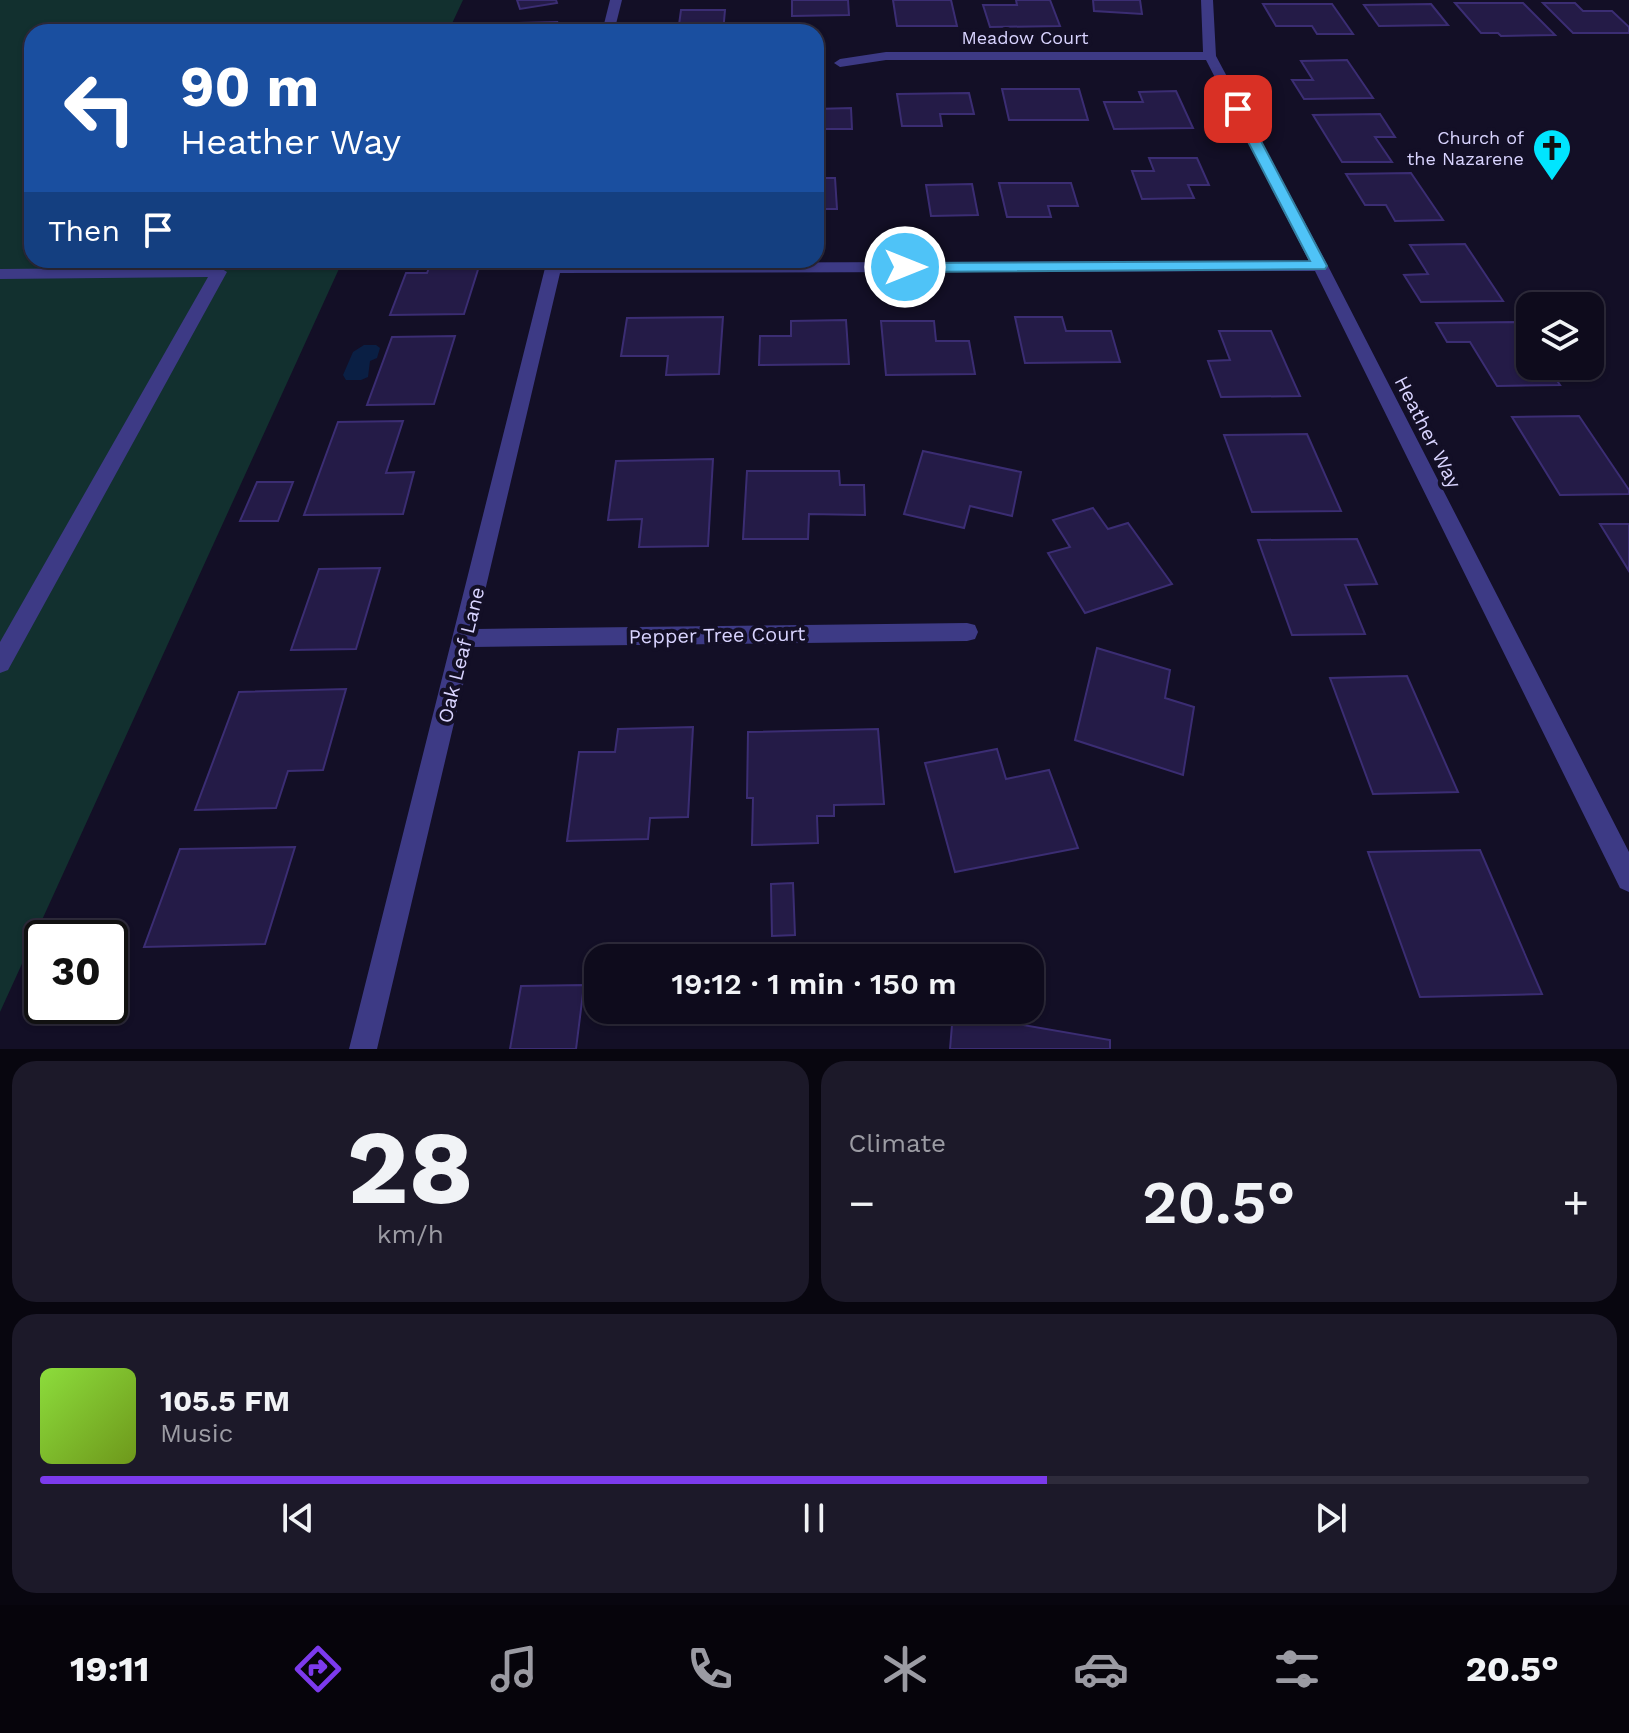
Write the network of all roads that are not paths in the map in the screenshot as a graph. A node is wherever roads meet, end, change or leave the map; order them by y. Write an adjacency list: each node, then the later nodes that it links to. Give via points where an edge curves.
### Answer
1 (616, 0): 3 (street)
2 (1207, 0): 4 (street, Heather Way)
3 (610, 24)
4 (1210, 56): 5 (street, Meadow Court, via 886,56); 7 (street, Heather Way)
5 (840, 63)
6 (824, 265): 7 (street)
7 (1320, 266): 13 (street, Heather Way)
8 (553, 268): 11 (street, Oak Leaf Lane)
9 (0, 274): 12 (street, via 219,272)
10 (967, 632): 11 (street, Pepper Tree Court)
11 (466, 638): 14 (street, Oak Leaf Lane)
12 (0, 663)
13 (1629, 879)
14 (363, 1049)

